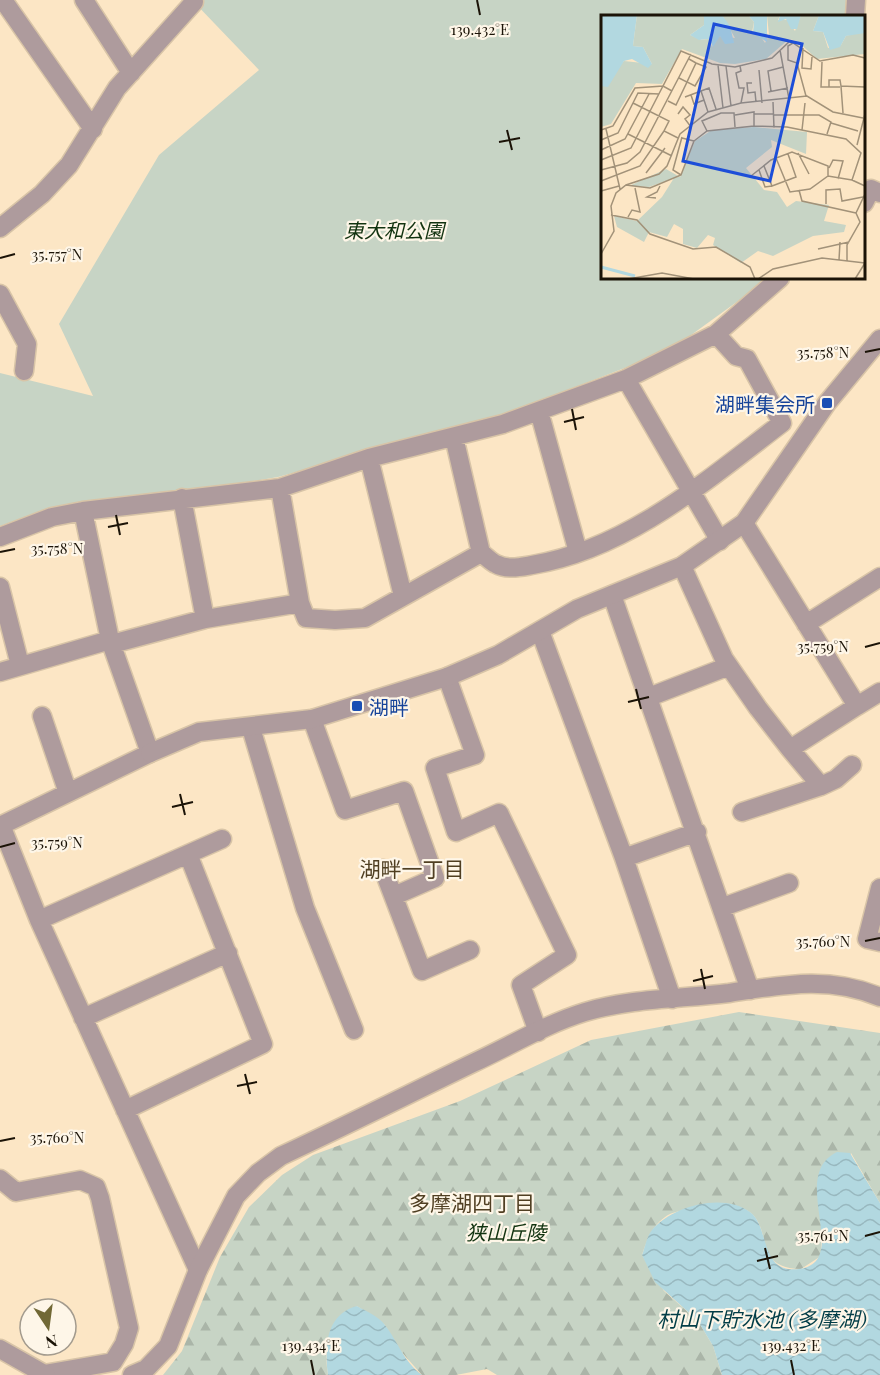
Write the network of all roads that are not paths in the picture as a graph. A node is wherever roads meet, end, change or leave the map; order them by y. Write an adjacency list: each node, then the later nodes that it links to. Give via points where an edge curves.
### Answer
1 (3, 0): 7 (street)
2 (84, 0): 6 (street)
3 (856, 0): 5 (street)
4 (194, 2): 6 (street)
5 (855, 15)
6 (131, 73): 7 (street, via 117,88)
7 (93, 129): 10 (street, via 49,187)
8 (880, 193): 9 (street, via 871,189)
9 (865, 201)
10 (0, 228)
11 (779, 279): 13 (street)
12 (0, 294): 15 (street, via 27,344)
13 (716, 334): 16 (street); 21 (street, via 736,356 747,359 782,423)
14 (879, 341): 24 (street, via 827,403)
15 (24, 371)
16 (626, 379): 17 (street); 21 (street)
17 (538, 411): 18 (street); 27 (street)
18 (454, 437): 19 (street); 28 (street)
19 (369, 458): 20 (street); 33 (street)
20 (280, 488): 22 (street); 34 (street)
21 (689, 491): 26 (street); 27 (street, via 617,538)
22 (182, 498): 23 (street); 35 (street)
23 (83, 511): 25 (street, via 52,517); 38 (street)
24 (744, 523): 26 (street); 36 (street)
25 (0, 537)
26 (720, 542): 29 (street)
27 (578, 552): 28 (street, via 513,568 496,564)
28 (481, 553): 33 (street)
29 (682, 566): 32 (street); 40 (street)
30 (880, 577): 36 (street)
31 (0, 587): 39 (street)
32 (612, 595): 37 (street, via 577,609); 44 (street)
33 (403, 596): 34 (street, via 365,618 306,618)
34 (300, 603): 35 (street)
35 (205, 619): 38 (street)
36 (806, 624): 45 (street)
37 (540, 631): 42 (street); 59 (street)
38 (111, 642): 39 (street); 50 (street)
39 (20, 665): 41 (street)
40 (729, 666): 44 (street); 49 (street)
41 (0, 672)
42 (447, 677): 47 (street); 74 (street, via 475,755 435,768 456,832 499,813 567,955 521,985)
43 (880, 692): 45 (street)
44 (649, 697): 56 (street)
45 (857, 706): 49 (street)
46 (42, 716): 53 (street)
47 (312, 718): 48 (street); 63 (street, via 345,810 404,791 435,878)
48 (251, 728): 50 (street, via 199,732); 73 (street, via 305,908)
49 (790, 749): 52 (street)
50 (150, 753): 53 (street)
51 (852, 765): 52 (street)
52 (821, 786): 54 (street)
53 (68, 793): 55 (street)
54 (742, 812)
55 (1, 826): 65 (street)
56 (697, 832): 59 (street); 64 (street)
57 (222, 839): 58 (street)
58 (188, 854): 65 (street); 68 (street)
59 (624, 858): 71 (street)
60 (383, 869): 63 (street)
61 (789, 883): 64 (street)
62 (880, 888): 66 (street, via 867,939)
63 (394, 896): 67 (street, via 422,971)
64 (723, 907): 69 (street)
65 (39, 920): 72 (street)
66 (880, 942)
67 (470, 950)
68 (228, 953): 72 (street); 75 (street, via 263,1044)
69 (750, 990): 70 (street, via 823,982); 71 (street)
70 (880, 997)
71 (672, 999): 74 (street, via 637,1000 606,1007)
72 (83, 1018): 75 (street)
73 (354, 1030)
74 (538, 1032): 77 (street, via 269,1164 236,1196)
75 (125, 1110): 77 (street)
76 (0, 1179): 79 (street, via 16,1192 80,1180 96,1187 100,1198 129,1328 112,1362)
77 (198, 1270): 80 (street, via 168,1346 156,1360)
78 (0, 1349): 79 (street)
79 (45, 1375)
80 (132, 1375)

